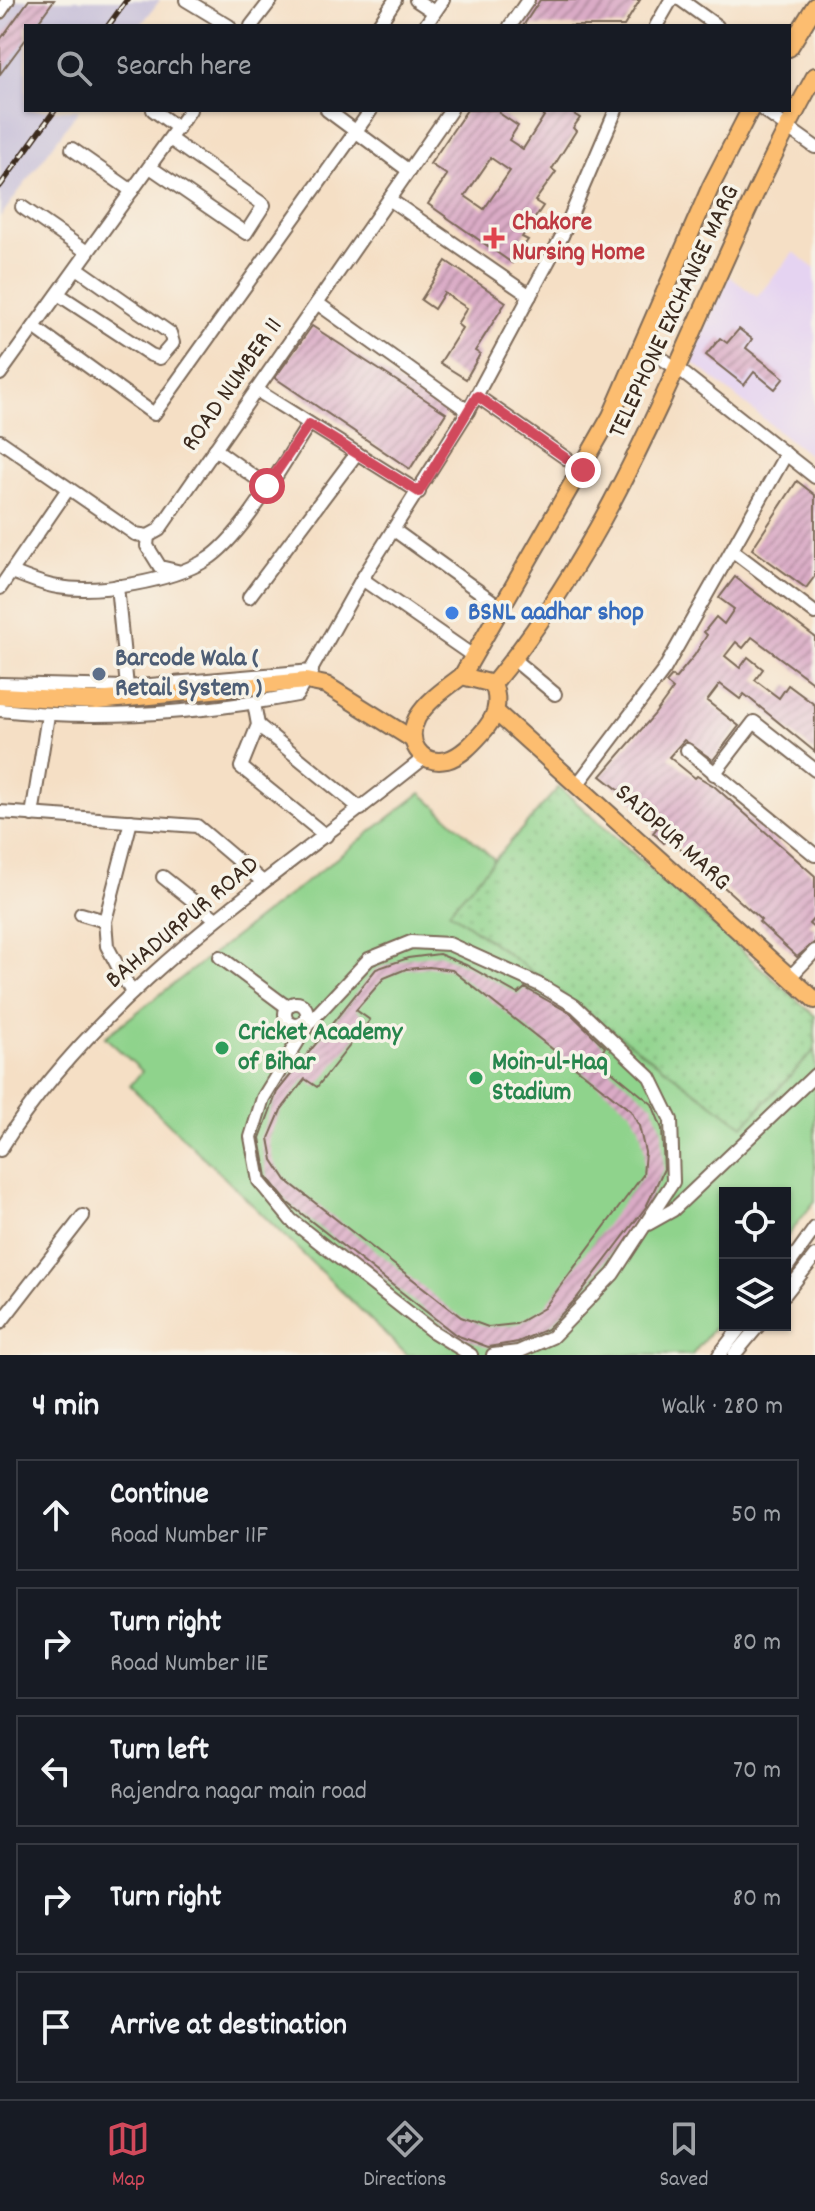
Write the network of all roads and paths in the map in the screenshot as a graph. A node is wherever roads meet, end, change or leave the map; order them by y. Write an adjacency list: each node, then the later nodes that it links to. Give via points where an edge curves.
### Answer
1 (8, 0): 11 (street)
2 (186, 0): 13 (street)
3 (271, 0): 14 (street)
4 (395, 0): 15 (street)
5 (416, 0): 12 (street)
6 (443, 0): 12 (street)
7 (528, 0): 17 (street)
8 (671, 0): 18 (street)
9 (681, 0): 19 (street)
10 (815, 6): 20 (main road)
11 (0, 12)
12 (434, 12): 16 (street)
13 (226, 24)
14 (253, 24)
15 (379, 24)
16 (426, 24)
17 (511, 24)
18 (657, 24)
19 (714, 24)
20 (791, 45)
21 (815, 76): 30 (main road, TELEPHONE EXCHANGE MARG)
22 (156, 112): 31 (street)
23 (189, 112): 31 (street)
24 (330, 112): 32 (street)
25 (370, 112): 32 (street)
26 (450, 112): 37 (street, ROAD NUMBER 11)
27 (615, 112): 44 (street)
28 (749, 112): 47 (main road, TELEPHONE EXCHANGE MARG)
29 (766, 112): 30 (street)
30 (787, 127): 34 (street); 48 (main road, TELEPHONE EXCHANGE MARG)
31 (178, 128): 33 (street)
32 (357, 131): 37 (street); 46 (street, via 154,414)
33 (170, 139): 36 (street); 36 (street, via 264,205 246,233)
34 (815, 147)
35 (72, 149): 38 (street)
36 (150, 167): 38 (street)
37 (409, 171): 39 (street, ROAD NUMBER 11)
38 (132, 191): 41 (street)
39 (389, 199): 44 (street); 45 (street, ROAD NUMBER 11)
40 (22, 207): 41 (street)
41 (87, 252): 42 (street)
42 (77, 268): 43 (street); 43 (street, via 170,333 173,343 160,358 151,355)
43 (58, 294): 46 (street)
44 (530, 296): 51 (street)
45 (317, 303): 50 (street, ROAD NUMBER 11); 52 (street)
46 (34, 327): 49 (street)
47 (642, 346): 48 (street); 58 (main road, TELEPHONE EXCHANGE MARG)
48 (678, 369): 57 (street); 75 (main road, TELEPHONE EXCHANGE MARG, via 557,599)
49 (0, 374)
50 (256, 390): 53 (street); 55 (street, ROAD NUMBER 11)
51 (477, 396): 52 (street); 58 (street)
52 (468, 411): 62 (street)
53 (309, 424): 56 (street); 60 (street)
54 (0, 441): 61 (street)
55 (215, 449): 60 (street); 64 (street, ROAD NUMBER 11, via 159,530)
56 (357, 453): 62 (street); 71 (street)
57 (786, 454): 59 (street); 65 (street)
58 (583, 470): 72 (main road, TELEPHONE EXCHANGE MARG)
59 (815, 477)
60 (267, 486): 66 (street, via 238,528 207,559)
61 (68, 489): 64 (street, via 135,534); 67 (street)
62 (419, 492): 63 (street)
63 (394, 530): 68 (street); 72 (street)
64 (148, 536): 66 (street, via 147,546 160,567)
65 (733, 551): 73 (street); 95 (street, via 664,670)
66 (177, 571): 69 (street)
67 (11, 572): 69 (street, via 58,587); 70 (street)
68 (362, 579): 74 (street); 77 (street)
69 (117, 586): 80 (street)
70 (0, 588)
71 (249, 597)
72 (502, 608): 74 (main road, TELEPHONE EXCHANGE MARG)
73 (815, 612)
74 (473, 656): 76 (main road, TELEPHONE EXCHANGE MARG)
75 (513, 659): 79 (main road, TELEPHONE EXCHANGE MARG); 81 (street)
76 (462, 676): 79 (main road); 87 (main road)
77 (305, 677): 80 (street); 82 (main road, via 129,699); 83 (street, via 297,695); 89 (main road)
78 (0, 684): 80 (street)
79 (493, 684): 85 (main road)
80 (127, 687)
81 (555, 694)
82 (0, 696)
83 (254, 703): 86 (street, via 132,717); 88 (street)
84 (0, 710): 86 (street)
85 (496, 712): 92 (main road, via 489,726 459,754 445,760); 95 (main road, SAIDPUR MARG)
86 (48, 715): 98 (street)
87 (418, 716): 89 (main road); 90 (main road)
88 (258, 725): 96 (street); 100 (street, via 241,767)
89 (388, 725): 90 (main road)
90 (412, 739): 92 (main road)
91 (687, 750): 94 (street)
92 (424, 758): 96 (street, BAHADURPUR ROAD)
93 (815, 770): 94 (street, via 754,722)
94 (714, 774): 101 (street)
95 (577, 785): 109 (main road, SAIDPUR MARG)
96 (361, 809): 100 (street, BAHADURPUR ROAD)
97 (0, 812): 98 (street)
98 (32, 815): 99 (street)
99 (131, 821): 103 (street, via 197,826); 106 (street)
100 (326, 836): 103 (street, BAHADURPUR ROAD)
101 (815, 854)
102 (163, 877): 105 (street)
103 (263, 882): 105 (street, BAHADURPUR ROAD)
104 (81, 914): 106 (street)
105 (216, 919): 110 (street, BAHADURPUR ROAD)
106 (105, 921): 110 (street, via 107,946)
107 (815, 951): 109 (street)
108 (220, 957): 112 (street, via 287,1007 302,1004)
109 (790, 977): 111 (main road, SAIDPUR MARG)
110 (132, 993): 114 (street, BAHADURPUR ROAD, via 30,1102)
111 (815, 1000)
112 (307, 1022): 116 (street, via 369,959 411,942 449,944 552,992 605,1031 650,1077 671,1120 673,1182); 126 (street, via 263,1098 251,1137 259,1181 291,1220 432,1331)
113 (815, 1075): 116 (street, via 673,1210)
114 (0, 1150)
115 (83, 1216): 123 (street)
116 (647, 1225): 127 (street, via 613,1274 552,1337 518,1352)
117 (815, 1228): 119 (street)
118 (815, 1256): 121 (street)
119 (791, 1261)
120 (791, 1266): 121 (street)
121 (804, 1270): 122 (street)
122 (791, 1286)
123 (0, 1323)
124 (737, 1331): 128 (street)
125 (754, 1331): 129 (street)
126 (471, 1355)
127 (493, 1355)
128 (719, 1355)
129 (734, 1355)

